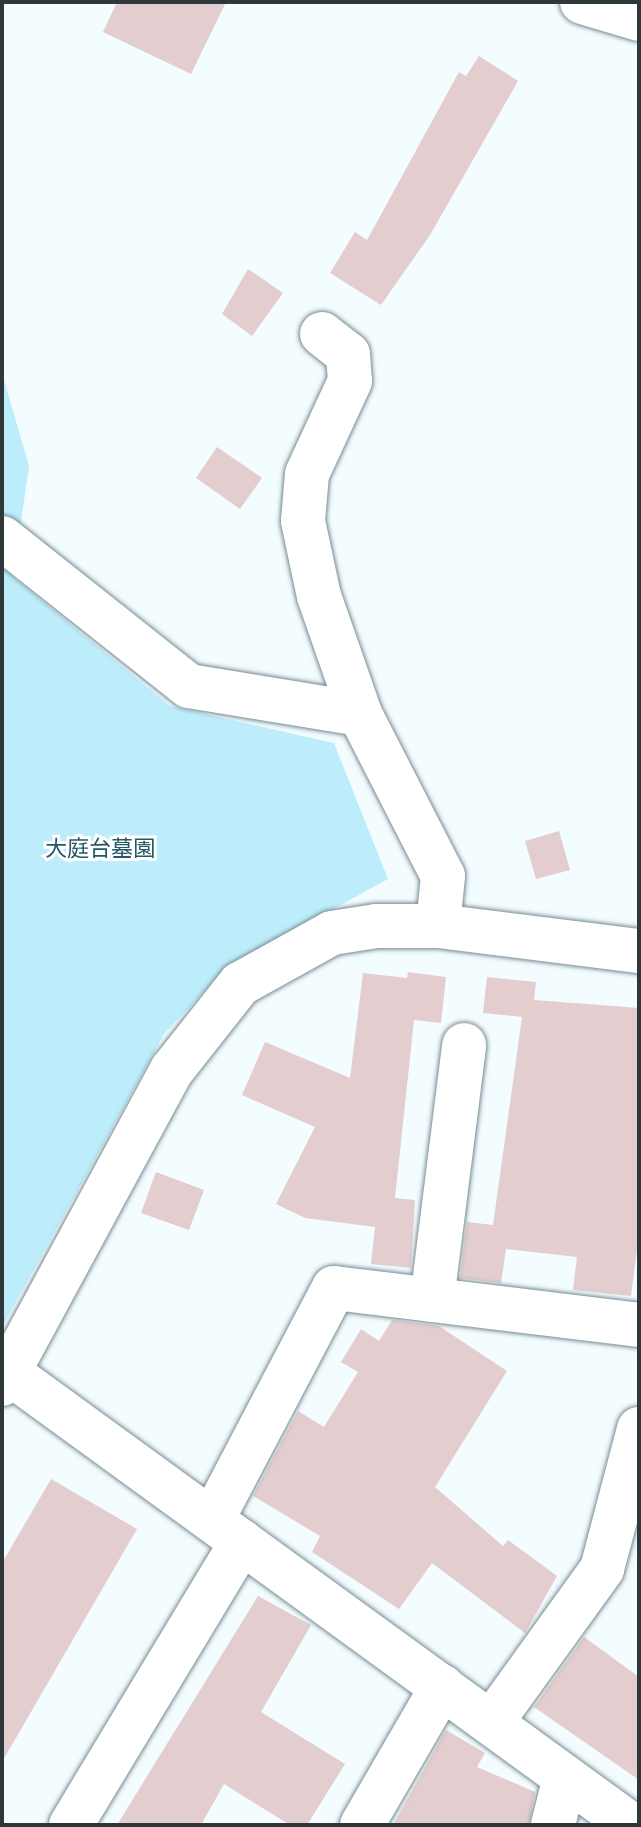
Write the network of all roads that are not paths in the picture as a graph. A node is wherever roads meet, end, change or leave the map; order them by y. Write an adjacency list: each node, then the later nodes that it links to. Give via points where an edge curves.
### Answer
1 (582, 2): 2 (street)
2 (639, 19)
3 (322, 334): 5 (street, via 348,354 350,381 307,474 303,521 319,596)
4 (2, 538): 5 (street, via 189,686)
5 (360, 714): 6 (street, via 443,876)
6 (438, 926): 7 (street); 11 (street, via 332,933 240,984 172,1070)
7 (639, 951)
8 (464, 1045): 9 (street)
9 (432, 1300): 10 (street); 13 (street, via 334,1288)
10 (639, 1325)
11 (5, 1378): 13 (street)
12 (639, 1429): 15 (street, via 602,1569)
13 (227, 1531): 14 (street); 17 (street)
14 (442, 1687): 15 (street); 18 (street)
15 (491, 1723): 16 (street)
16 (565, 1777): 19 (street); 20 (street)
17 (71, 1825)
18 (362, 1825)
19 (553, 1825)
20 (631, 1825)

